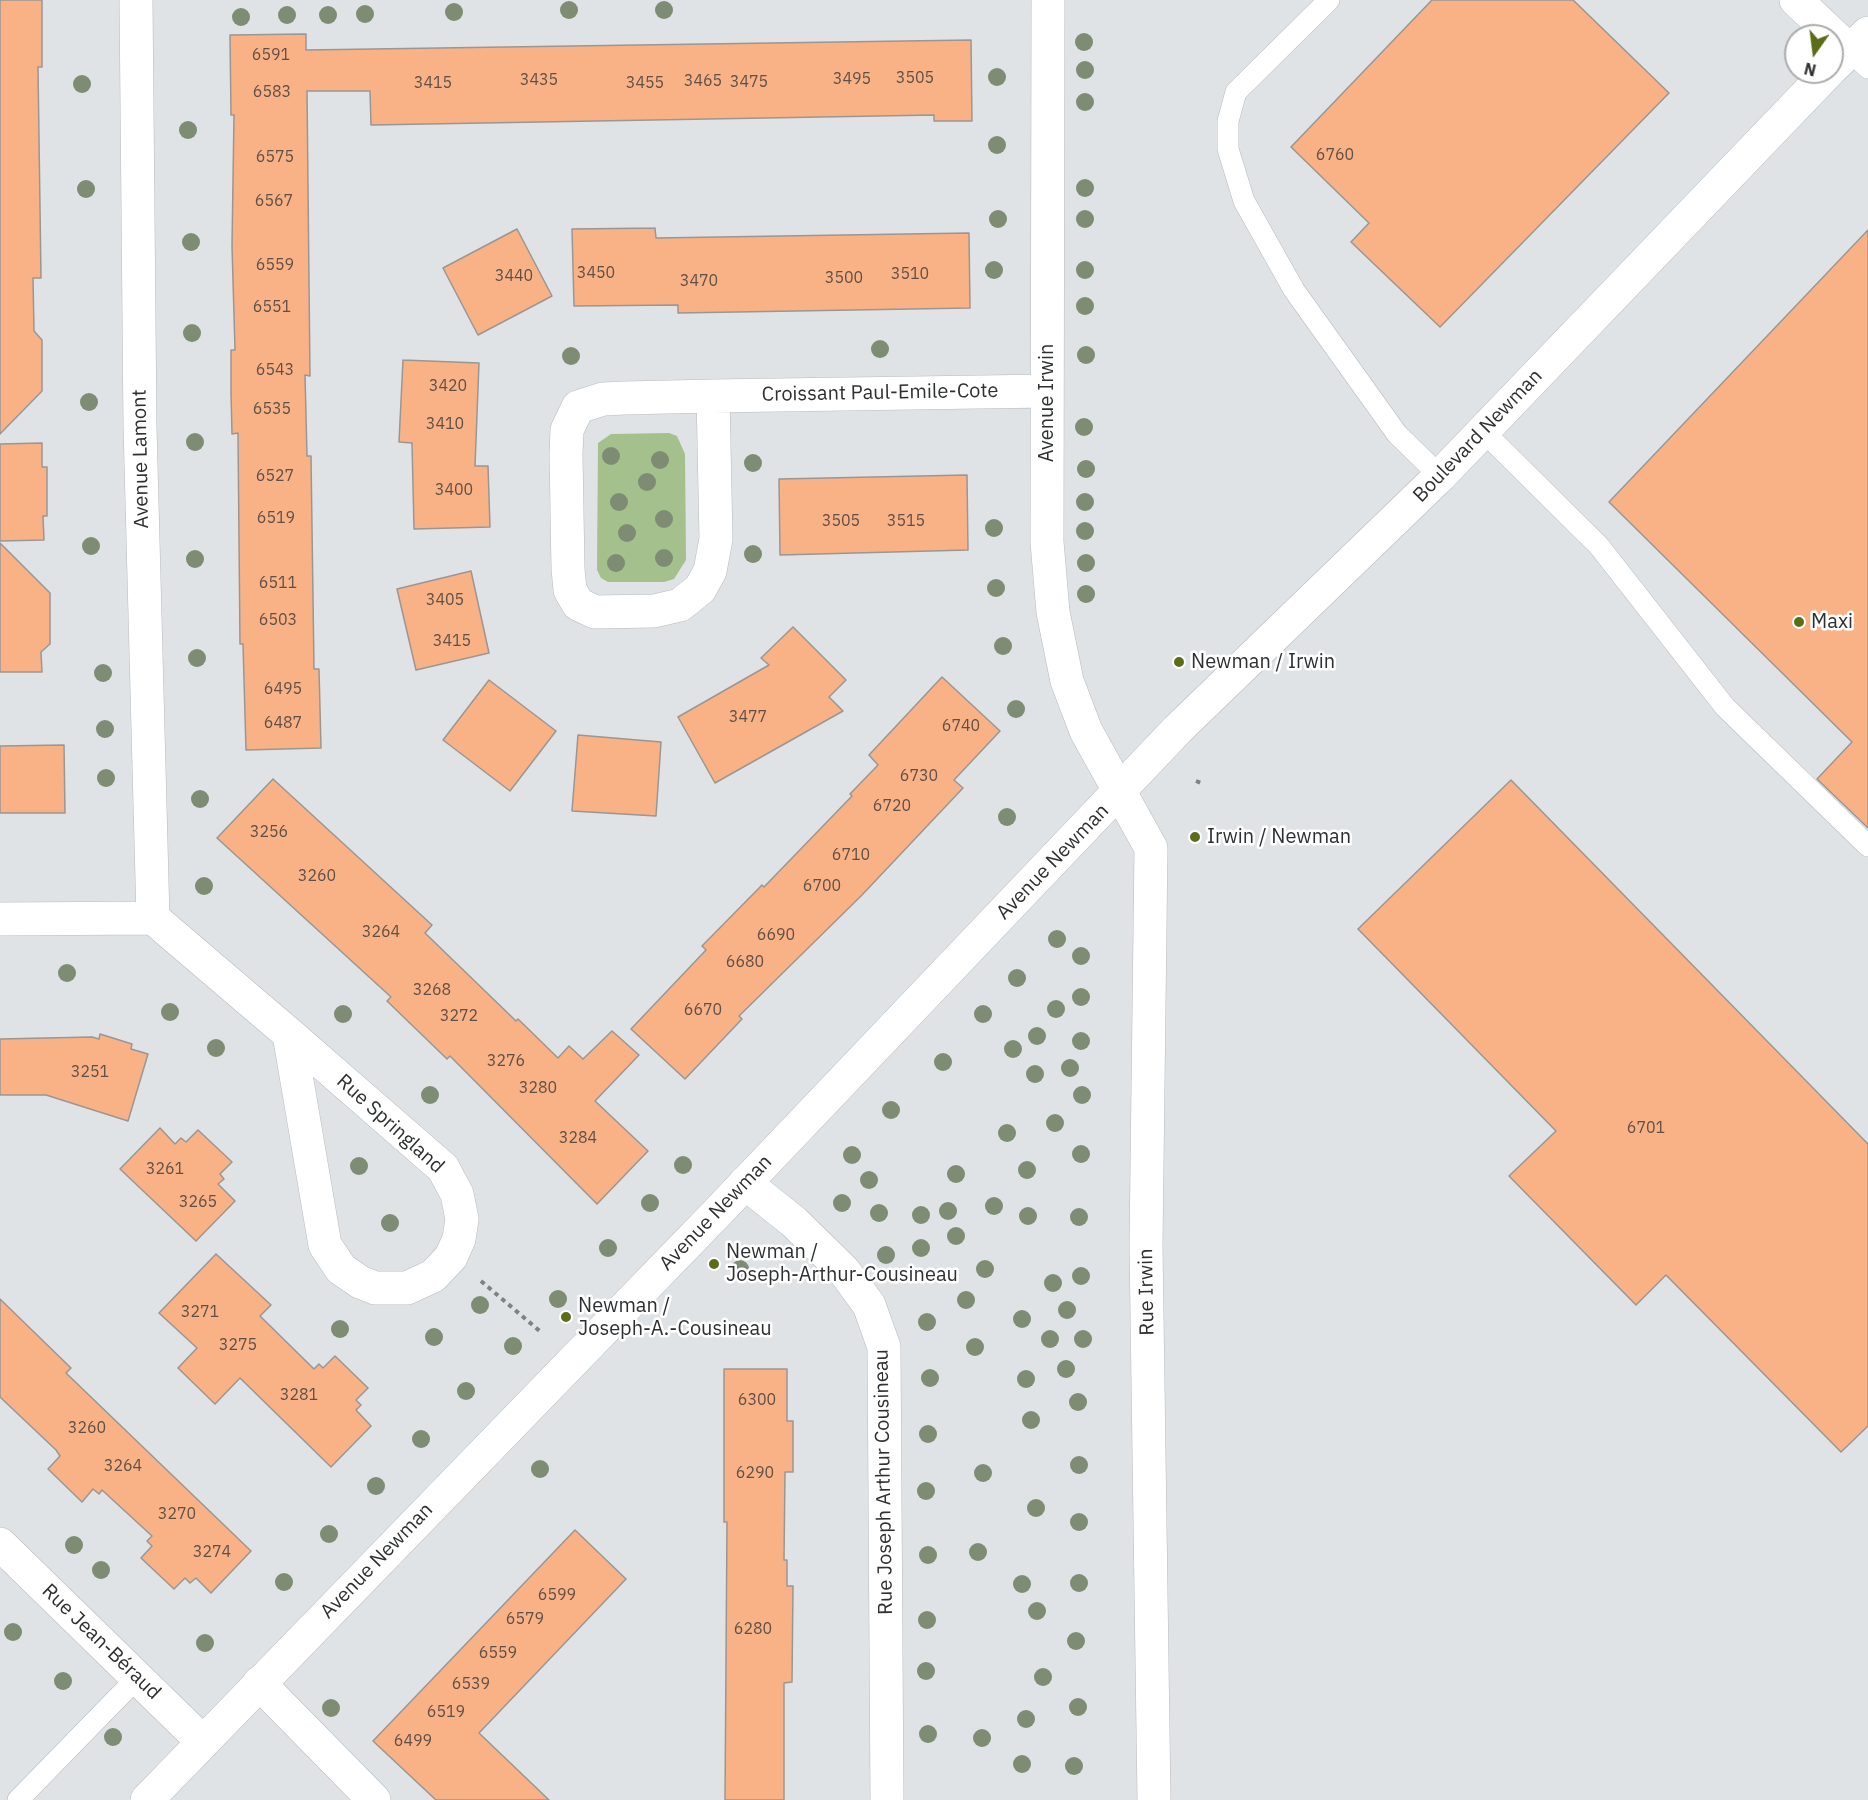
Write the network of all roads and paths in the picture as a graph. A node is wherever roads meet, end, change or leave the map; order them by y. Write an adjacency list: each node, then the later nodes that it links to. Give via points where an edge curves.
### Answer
1 (136, 0): 12 (street, Avenue Lamont, via 140,426)
2 (1048, 0): 6 (street, Avenue Irwin)
3 (1329, 0): 9 (lane, via 1236,92 1228,121 1228,149 1244,201 1294,290 1397,434)
4 (1796, 0): 5 (street)
5 (1849, 58): 8 (street, Boulevard Newman)
6 (1047, 391): 7 (street, Croissant Paul-Emile-Cote); 10 (street, Avenue Irwin, via 1047,542 1053,612 1067,681 1086,731)
7 (713, 396): 7 (street, Croissant Paul-Emile-Cote, via 603,399 578,407 567,430 566,453 568,570 570,590 578,604 595,612 654,611 680,605 700,589 710,571 716,539)
8 (1484, 432): 9 (street, Boulevard Newman); 11 (lane, via 1599,546 1725,707)
9 (1440, 476): 10 (street, Boulevard Newman)
10 (1120, 791): 15 (street, Avenue Newman); 26 (street, Rue Irwin, via 1151,848 1146,1245)
11 (1868, 846)
12 (153, 918): 13 (street); 14 (street, Rue Springland)
13 (0, 919)
14 (289, 1034): 14 (street, Rue Springland, via 325,1245 341,1269 375,1288 407,1288 433,1276 451,1257 462,1219 457,1194 443,1168)
15 (746, 1183): 20 (street, Avenue Newman); 25 (street, Rue Joseph Arthur Cousineau, via 844,1271 869,1305 884,1347)
16 (478, 1279): 17 (path)
17 (542, 1333)
18 (0, 1544): 19 (street, Rue Jean-Béraud)
19 (138, 1677): 21 (street, Rue Jean-Béraud); 22 (lane)
20 (259, 1683): 21 (street, Avenue Newman); 24 (street)
21 (202, 1741): 23 (street, Avenue Newman)
22 (18, 1800)
23 (147, 1800)
24 (374, 1800)
25 (887, 1800)
26 (1154, 1800)

